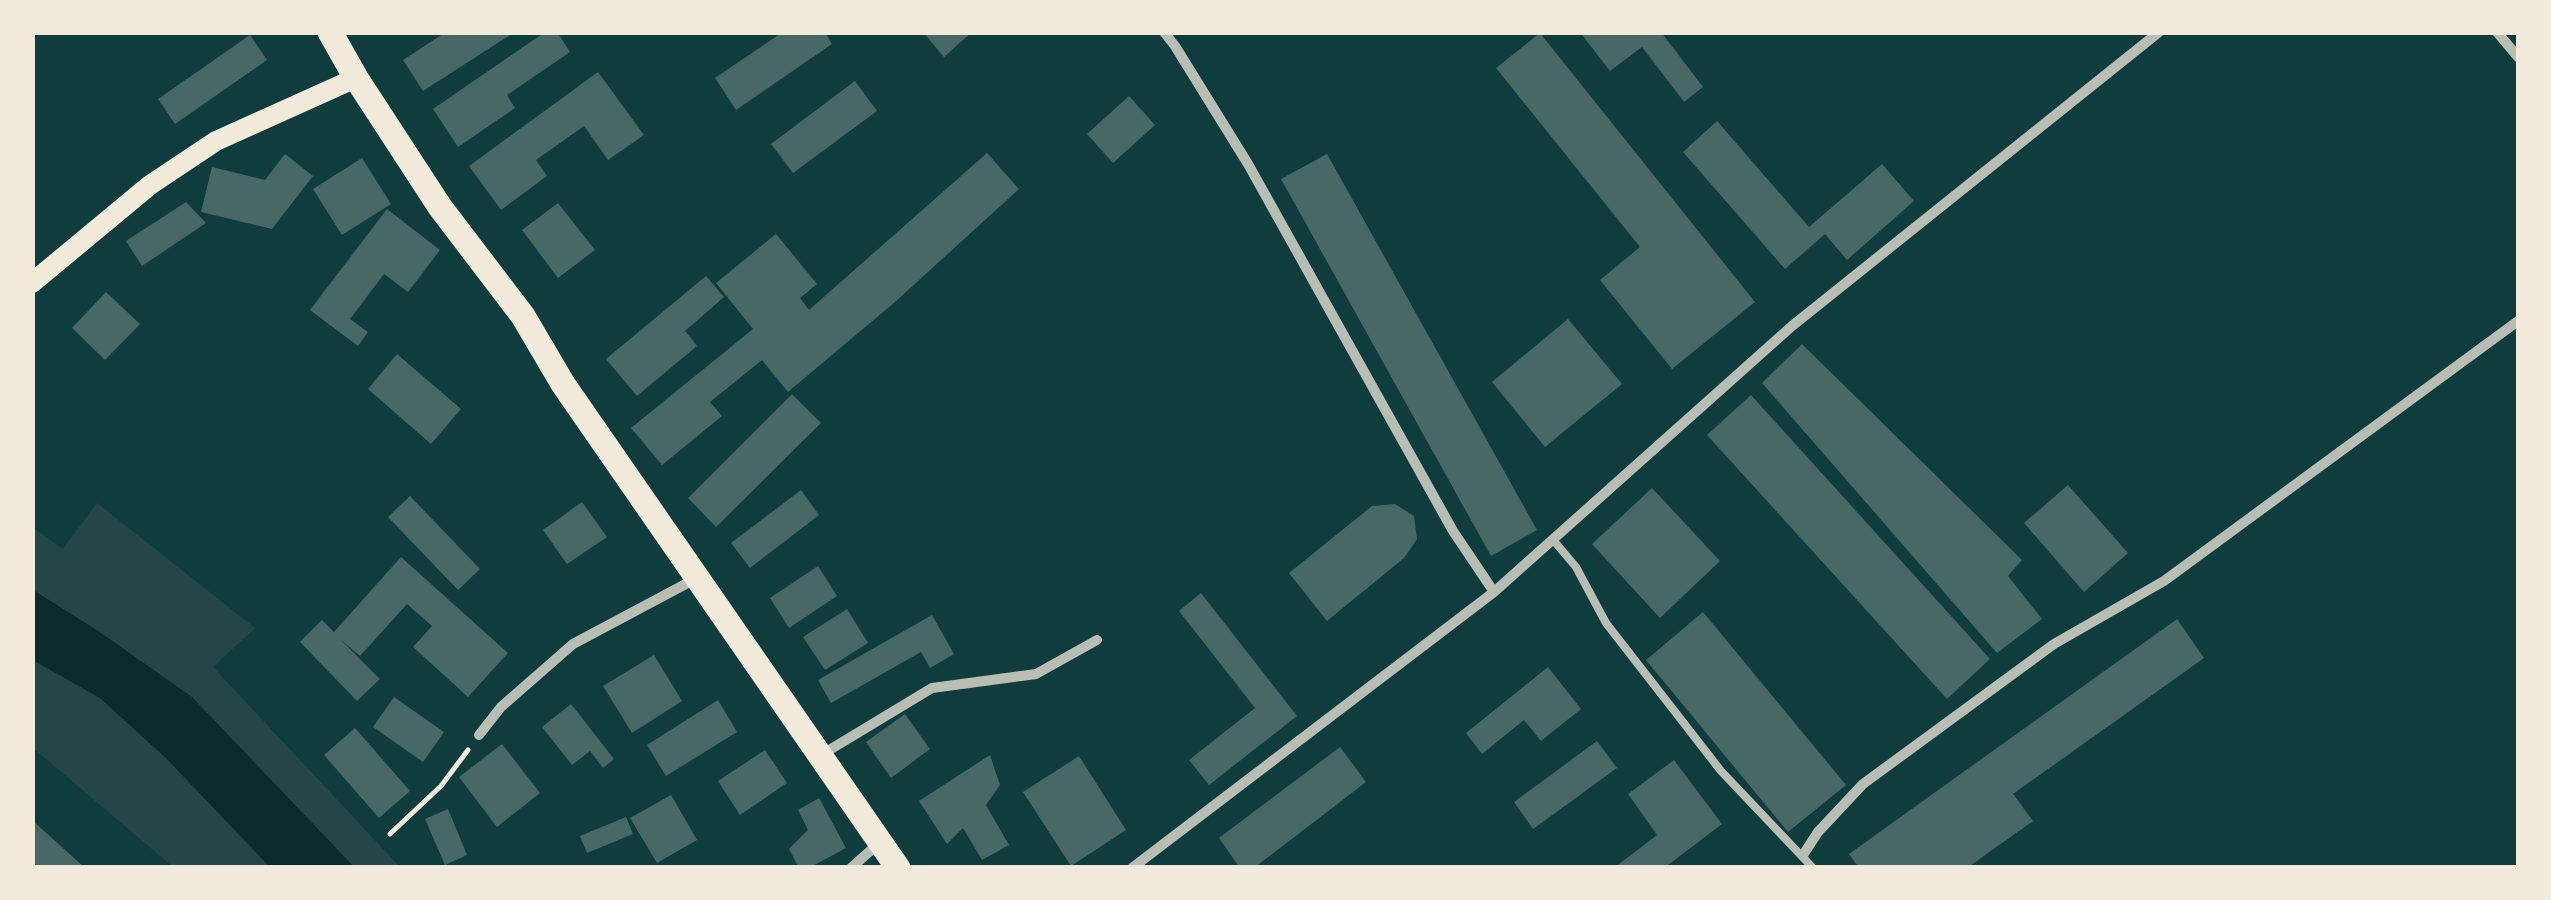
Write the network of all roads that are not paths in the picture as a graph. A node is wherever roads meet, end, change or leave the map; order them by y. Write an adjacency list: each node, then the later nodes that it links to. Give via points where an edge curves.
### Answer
1 (330, 32): 6 (main road)
2 (1164, 32): 11 (street, via 1248,164 1453,531)
3 (2158, 32): 9 (street, via 1792,326)
4 (2497, 32): 5 (street)
5 (2518, 57)
6 (356, 78): 7 (main road, via 216,141 150,185); 10 (main road)
7 (32, 282)
8 (2518, 321): 16 (street, via 2164,581 2054,644 1863,784)
9 (1554, 542): 11 (street); 16 (lane, via 1576,567 1606,623 1721,772)
10 (698, 577): 13 (street, via 574,644 501,707); 14 (main road)
11 (1494, 592): 19 (street)
12 (1096, 640): 14 (street, via 1036,674 932,688)
13 (479, 735)
14 (820, 756): 15 (main road)
15 (880, 842): 17 (street); 18 (main road)
16 (1802, 855): 20 (lane)
17 (850, 868)
18 (898, 868)
19 (1132, 868)
20 (1813, 868)

